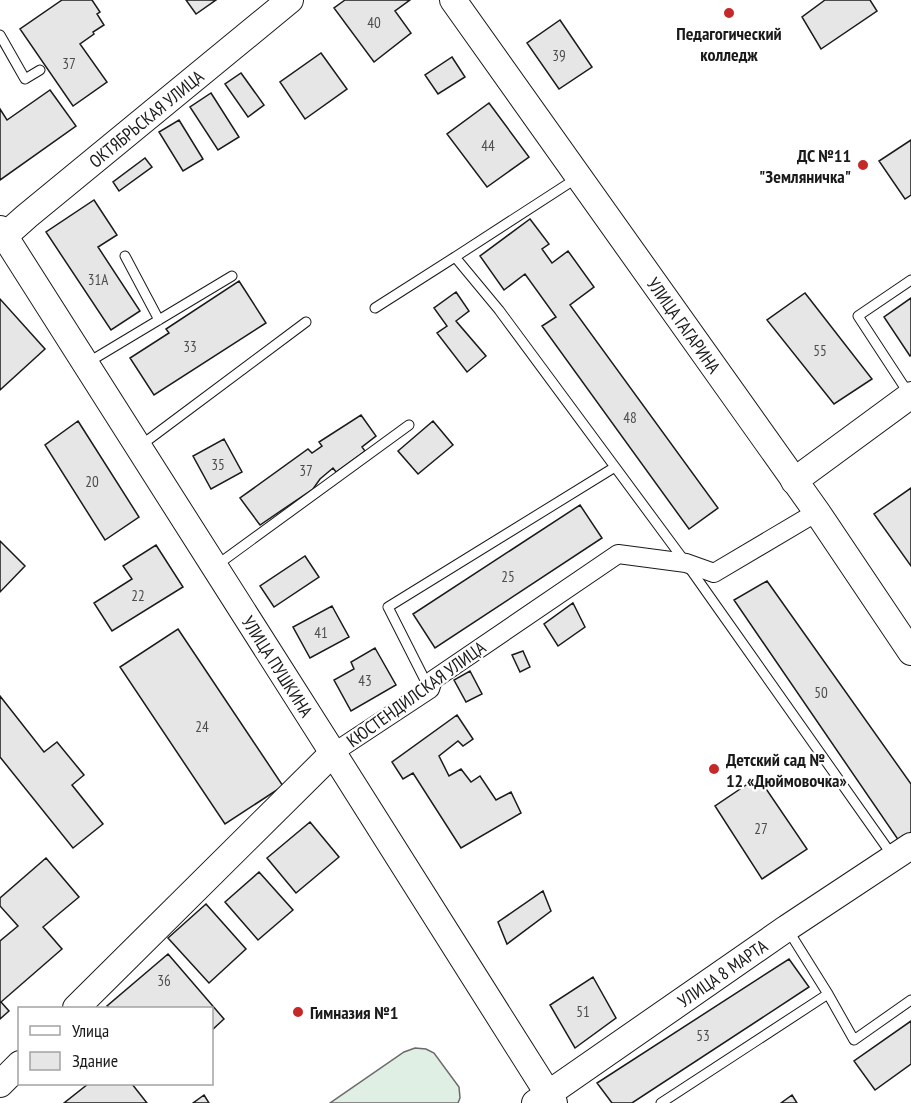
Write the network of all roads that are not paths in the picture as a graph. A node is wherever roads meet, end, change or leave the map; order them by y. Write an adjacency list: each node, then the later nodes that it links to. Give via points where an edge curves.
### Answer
1 (290, 0): 6 (street, ОКТЯБРЬСКАЯ УЛИЦА)
2 (453, 0): 5 (street, УЛИЦА ГАГАРИНА)
3 (0, 35): 4 (lane, via 25,79)
4 (40, 70)
5 (579, 177): 8 (lane); 19 (street, УЛИЦА ГАГАРИНА)
6 (1, 237): 14 (street, УЛИЦА ПУШКИНА)
7 (125, 256): 12 (lane)
8 (455, 257): 11 (lane); 18 (lane)
9 (232, 276): 12 (lane)
10 (911, 280): 15 (lane, via 858,315)
11 (375, 308)
12 (159, 320): 14 (lane)
13 (306, 322): 17 (lane)
14 (85, 364): 17 (street, УЛИЦА ПУШКИНА)
15 (911, 395): 19 (street)
16 (409, 425): 22 (lane)
17 (138, 448): 22 (street, УЛИЦА ПУШКИНА)
18 (615, 467): 21 (lane); 24 (lane, via 388,607)
19 (794, 481): 20 (street, УЛИЦА ГАГАРИНА)
20 (817, 512): 21 (street, КЮСТЕНДИЛСКАЯ УЛИЦА, via 714,573); 23 (street, УЛИЦА ГАГАРИНА)
21 (686, 563): 24 (street, КЮСТЕНДИЛСКАЯ УЛИЦА, via 618,554 433,680); 26 (lane)
22 (215, 567): 25 (street, УЛИЦА ПУШКИНА)
23 (911, 652)
24 (430, 689): 25 (street, КЮСТЕНДИЛСКАЯ УЛИЦА)
25 (333, 753): 30 (street, КЮСТЕНДИЛСКАЯ УЛИЦА); 33 (street, УЛИЦА ПУШКИНА)
26 (902, 852): 27 (street, УЛИЦА 8 МАРТА)
27 (787, 928): 28 (lane); 33 (street, УЛИЦА 8 МАРТА)
28 (828, 994): 29 (lane, via 854,1040); 34 (lane)
29 (911, 1000)
30 (77, 1007)
31 (18, 1066): 32 (street)
32 (0, 1084)
33 (545, 1100)
34 (661, 1103)

